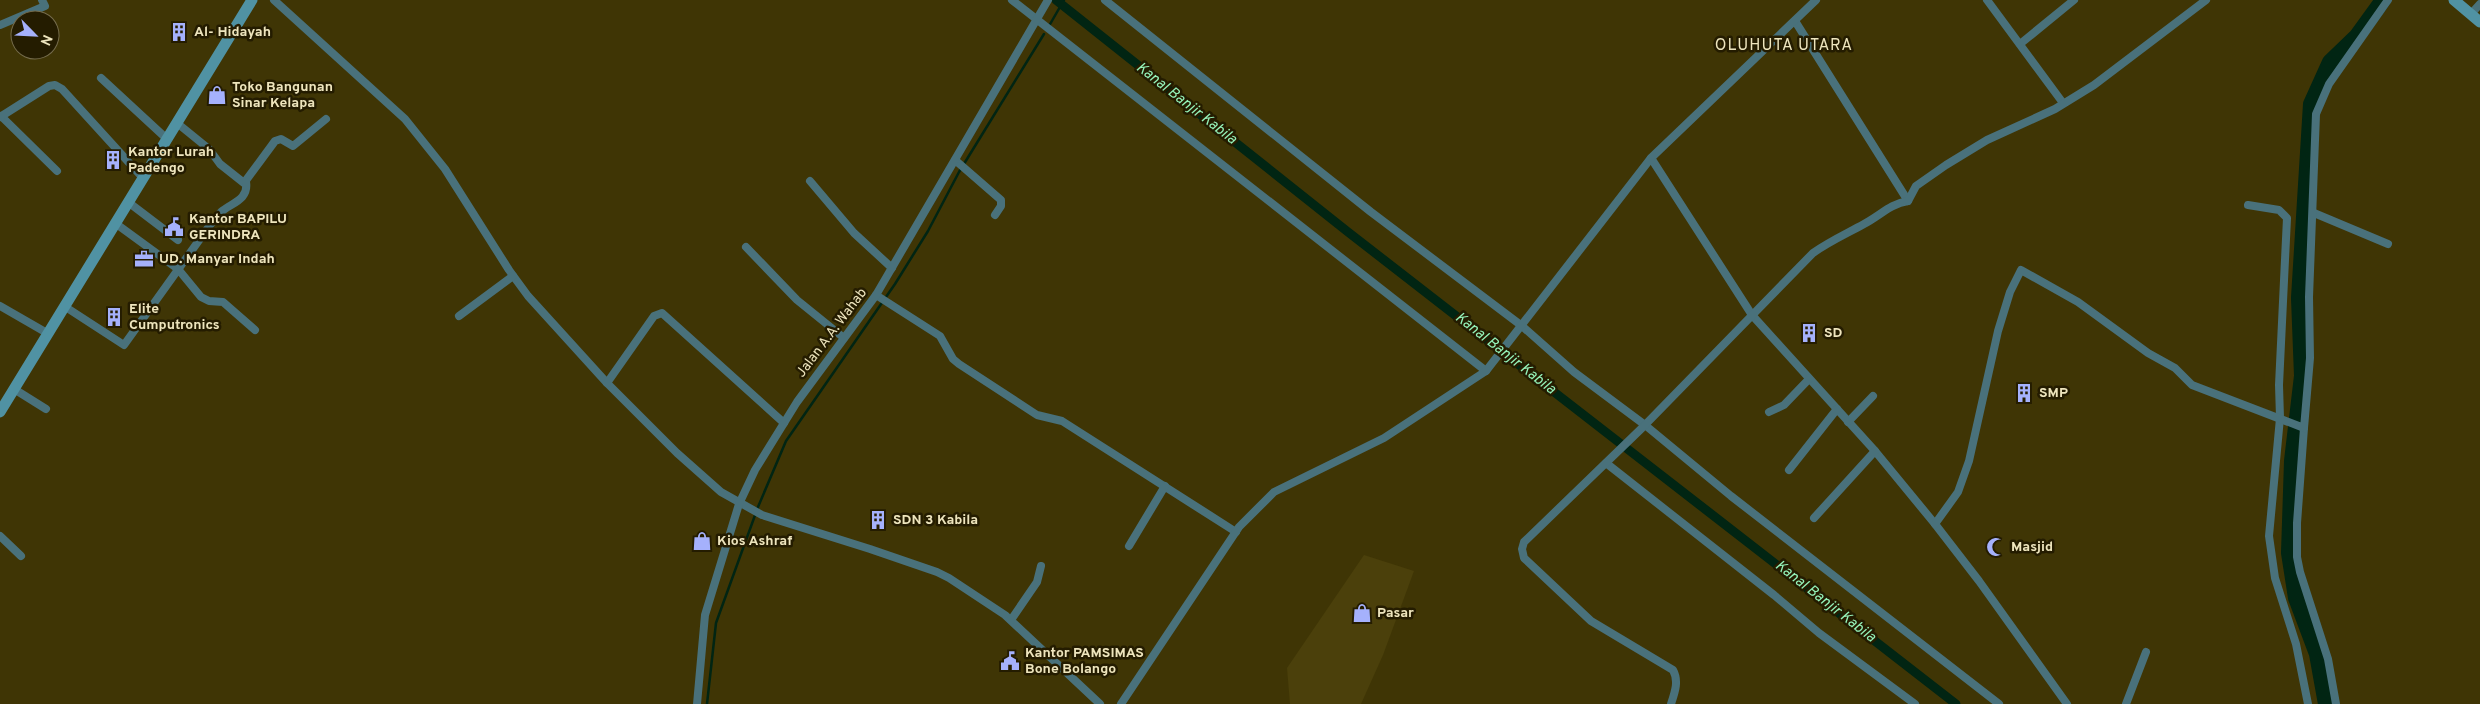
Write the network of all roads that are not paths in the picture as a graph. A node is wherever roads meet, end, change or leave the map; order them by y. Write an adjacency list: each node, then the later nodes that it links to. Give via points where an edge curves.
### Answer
1 (42, 0): 17 (street, via 45,6)
2 (252, 0): 23 (main road)
3 (274, 0): 42 (street, via 404,119 445,169)
4 (1012, 0): 15 (street)
5 (1048, 0): 15 (street, Jalan A.A. Wahab)
6 (1105, 0): 49 (street)
7 (1816, 0): 16 (street)
8 (1987, 0): 18 (street)
9 (2074, 0): 18 (street)
10 (2206, 0): 20 (street, via 2094,85)
11 (2388, 0): 34 (street, via 2320,100 2316,114)
12 (2454, 0): 14 (main road)
13 (2480, 4): 14 (street)
14 (2476, 18)
15 (1036, 19): 26 (street, Jalan A.A. Wahab); 52 (street)
16 (1794, 21): 25 (street); 31 (street)
17 (0, 25)
18 (2020, 44): 20 (street)
19 (100, 78): 24 (street)
20 (2064, 103): 31 (street, via 1966,151 1916,186)
21 (0, 116): 27 (street); 28 (street, via 55,85)
22 (326, 119): 30 (street, via 293,146 281,139 275,140)
23 (177, 123): 24 (main road); 30 (street, via 209,149 220,164)
24 (167, 139): 28 (main road)
25 (1650, 158): 46 (street); 49 (street)
26 (957, 162): 35 (street, via 1001,200); 40 (street, Jalan A.A. Wahab)
27 (56, 171)
28 (143, 178): 32 (main road)
29 (810, 181): 40 (street, via 854,233)
30 (246, 182): 41 (street, via 247,188 241,199 221,212)
31 (1908, 201): 46 (street, via 1894,204 1881,215 1825,244)
32 (128, 202): 36 (main road); 37 (street)
33 (2248, 204): 61 (street, via 2279,210 2287,218 2279,385)
34 (2314, 213): 38 (street); 65 (street, via 2309,297 2310,358)
35 (995, 215)
36 (115, 223): 41 (street); 45 (main road)
37 (178, 240)
38 (2388, 244)
39 (746, 247): 51 (street, via 797,300)
40 (892, 268): 43 (street, Jalan A.A. Wahab)
41 (178, 269): 45 (street, via 124,345); 48 (street, via 201,297 223,302)
42 (513, 276): 47 (street); 54 (street)
43 (881, 299): 51 (street, Jalan A.A. Wahab); 69 (street, via 940,336 953,359 960,364 1032,411 1062,421)
44 (0, 306): 50 (street)
45 (64, 306): 50 (main road)
46 (1752, 315): 53 (street); 64 (street)
47 (459, 316)
48 (255, 330)
49 (1519, 330): 52 (street); 64 (street)
50 (47, 333): 55 (main road)
51 (844, 338): 63 (street, Jalan A.A. Wahab)
52 (1489, 368): 73 (street, via 1384,438 1274,492)
53 (1809, 379): 58 (street); 60 (street, via 1784,405)
54 (607, 382): 63 (street, via 654,316 662,313); 70 (street, via 677,453)
55 (14, 389): 57 (street); 59 (main road)
56 (1873, 396): 62 (street)
57 (46, 409)
58 (1836, 409): 62 (street); 68 (street)
59 (0, 412)
60 (1769, 412)
61 (2283, 420): 65 (street); 72 (street, via 2192,386 2175,368 2148,353 2078,302 2021,270 2010,292 1998,331 1969,461 1958,492); 88 (street, via 2270,513 2271,560 2296,644)
62 (1848, 422): 66 (street)
63 (784, 423): 70 (street, Jalan A.A. Wahab)
64 (1643, 426): 67 (street); 85 (street)
65 (2302, 427): 89 (street, via 2297,557 2328,659)
66 (1875, 451): 71 (street); 72 (street)
67 (1606, 464): 83 (street, via 1524,542 1524,558 1591,621 1673,670 1676,684); 84 (street, via 1774,594 1819,633)
68 (1790, 470)
69 (1166, 486): 73 (street); 75 (street)
70 (738, 504): 78 (street, via 937,572); 80 (street, Jalan A.A. Wahab, via 705,616)
71 (1814, 518)
72 (1935, 524): 86 (street)
73 (1236, 532): 82 (street)
74 (0, 536): 76 (street)
75 (1129, 546)
76 (21, 556)
77 (1041, 566): 78 (street, via 1037,582)
78 (1011, 620): 81 (street)
79 (2146, 652): 87 (street)
80 (697, 704)
81 (1100, 704)
82 (1121, 704)
83 (1671, 704)
84 (1915, 704)
85 (1999, 704)
86 (2067, 704)
87 (2126, 704)
88 (2308, 704)
89 (2336, 704)

